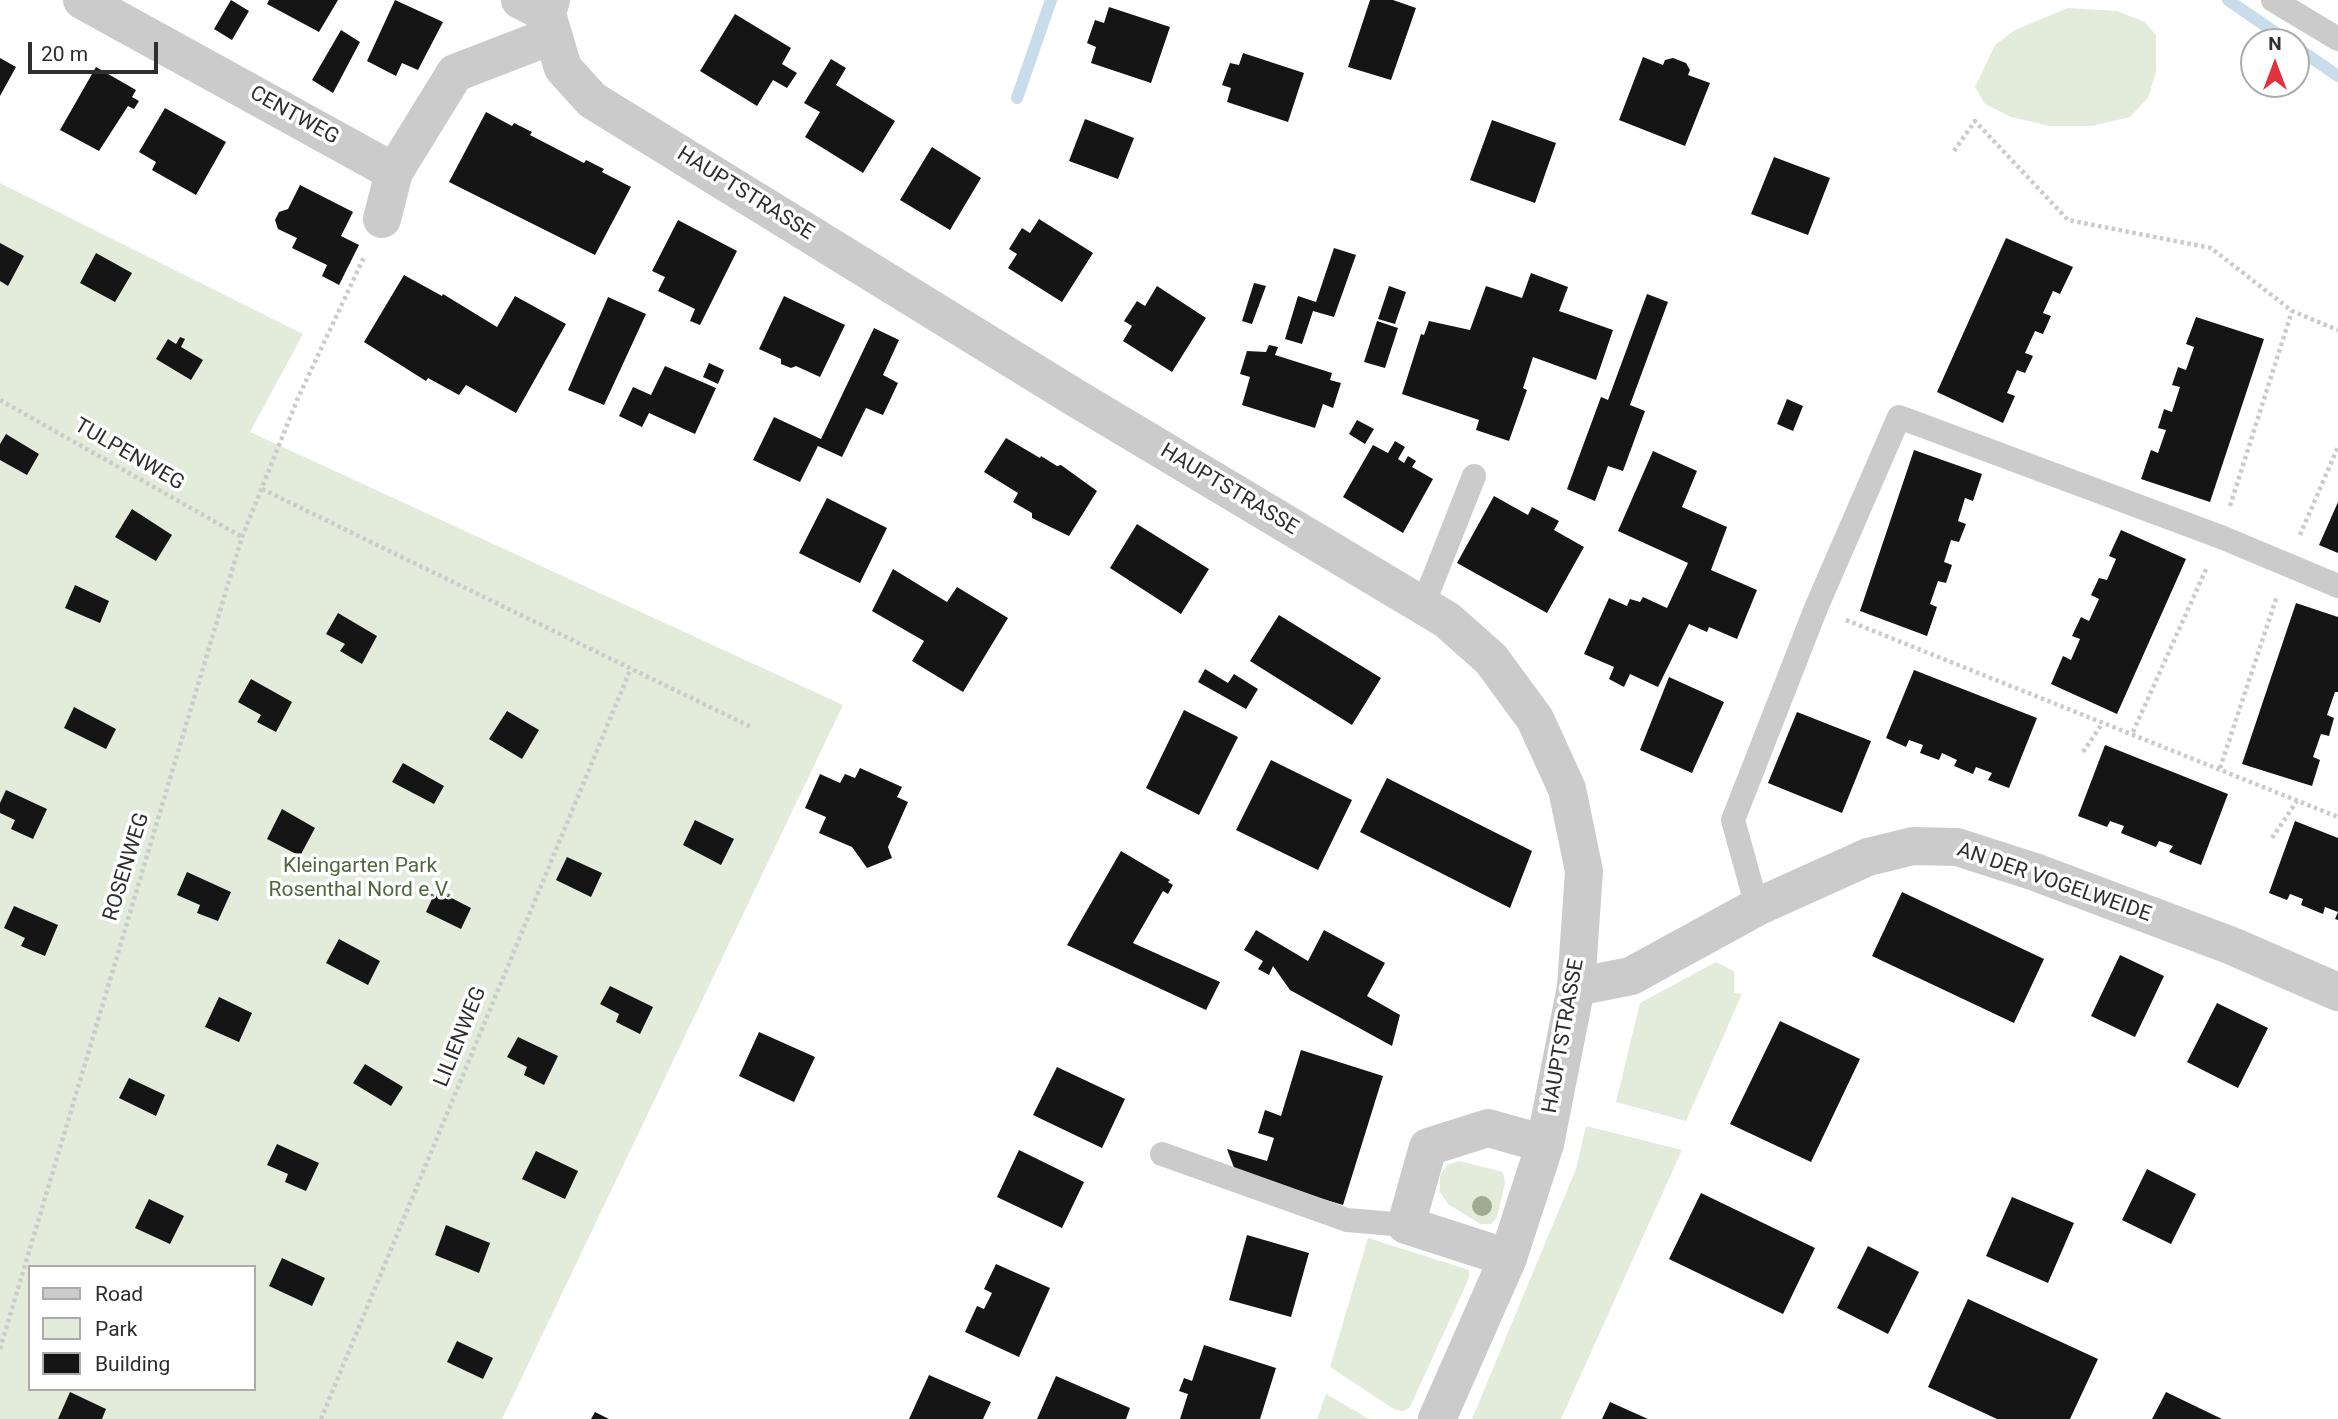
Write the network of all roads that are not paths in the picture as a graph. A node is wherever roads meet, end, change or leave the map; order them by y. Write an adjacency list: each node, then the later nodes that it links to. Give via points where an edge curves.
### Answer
1 (82, 0): 5 (street, CENTWEG)
2 (2273, 0): 4 (lane)
3 (542, 13): 5 (street, via 455,73); 9 (street, HAUPTSTRASSE, via 563,68 592,100)
4 (2338, 39)
5 (394, 172): 6 (street)
6 (382, 219)
7 (1474, 476): 9 (lane)
8 (2338, 586): 10 (lane, via 2208,532 1899,417 1816,608 1732,820)
9 (1423, 605): 11 (street, HAUPTSTRASSE, via 1491,659 1535,719 1567,789 1584,871)
10 (1758, 907): 11 (street, AN DER VOGELWEIDE, via 1631,976); 12 (street, AN DER VOGELWEIDE, via 1868,857 1913,846 1957,846 2232,946)
11 (1576, 987): 13 (street, HAUPTSTRASSE)
12 (2338, 992)
13 (1545, 1144): 15 (street, HAUPTSTRASSE, via 1488,1128 1428,1147); 16 (street, HAUPTSTRASSE)
14 (1162, 1154): 15 (lane, via 1347,1220)
15 (1406, 1225): 16 (street)
16 (1508, 1258): 17 (street, HAUPTSTRASSE)
17 (1437, 1419)

